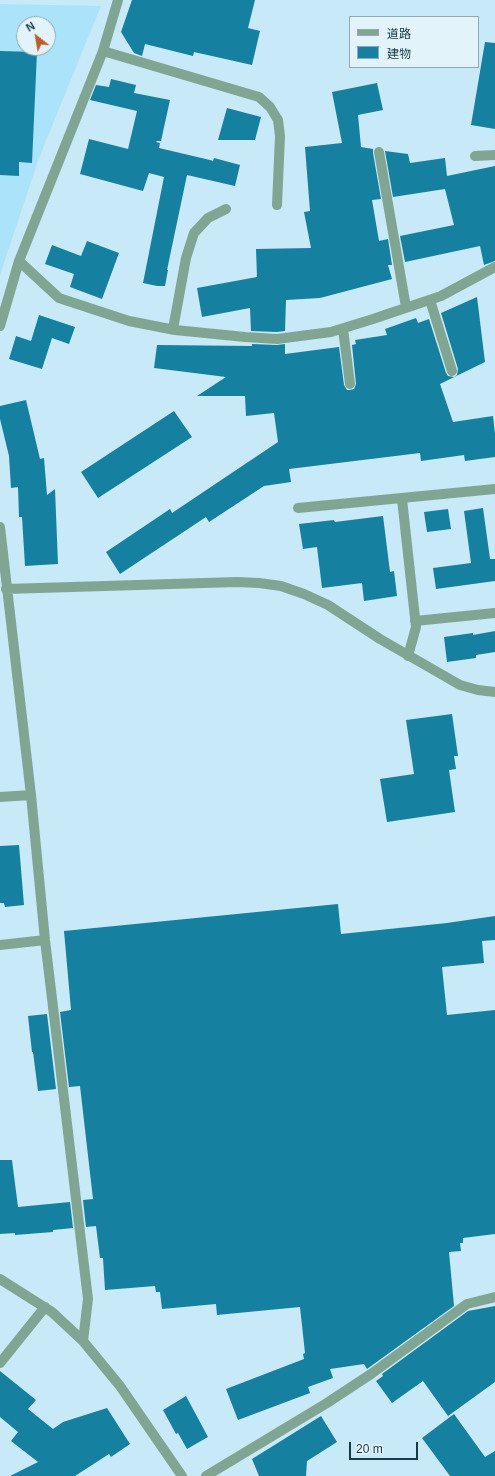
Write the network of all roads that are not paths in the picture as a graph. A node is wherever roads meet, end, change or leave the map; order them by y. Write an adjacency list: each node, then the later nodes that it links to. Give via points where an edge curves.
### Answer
1 (118, 0): 2 (street)
2 (103, 51): 6 (street, via 259,97 270,107 278,120 280,136); 8 (street)
3 (379, 152): 11 (street)
4 (495, 155): 5 (street)
5 (476, 156)
6 (277, 205)
7 (226, 209): 14 (street, via 208,218 194,233 186,258)
8 (18, 261): 12 (street); 14 (street, via 59,298 129,321)
9 (495, 267): 10 (street)
10 (430, 300): 11 (street); 15 (street)
11 (406, 307): 13 (street)
12 (0, 326)
13 (343, 328): 14 (street, via 277,339); 16 (street)
14 (173, 329)
15 (452, 371)
16 (350, 384)
17 (495, 489): 18 (street)
18 (402, 499): 19 (street); 23 (street)
19 (298, 508)
20 (0, 527): 21 (street)
21 (6, 589): 24 (street, via 237,582 281,586 328,605); 26 (street)
22 (495, 613): 23 (street)
23 (415, 621): 24 (street, via 416,627)
24 (408, 656): 25 (street, via 460,685)
25 (495, 692)
26 (31, 795): 27 (street); 28 (street)
27 (0, 798)
28 (45, 940): 29 (street); 33 (street, via 88,1299)
29 (0, 945)
30 (0, 1279): 32 (street)
31 (495, 1297): 36 (street, via 467,1304 327,1403)
32 (45, 1307): 33 (street); 34 (street)
33 (83, 1341): 35 (street, via 120,1386)
34 (0, 1363)
35 (182, 1476)
36 (206, 1476)

